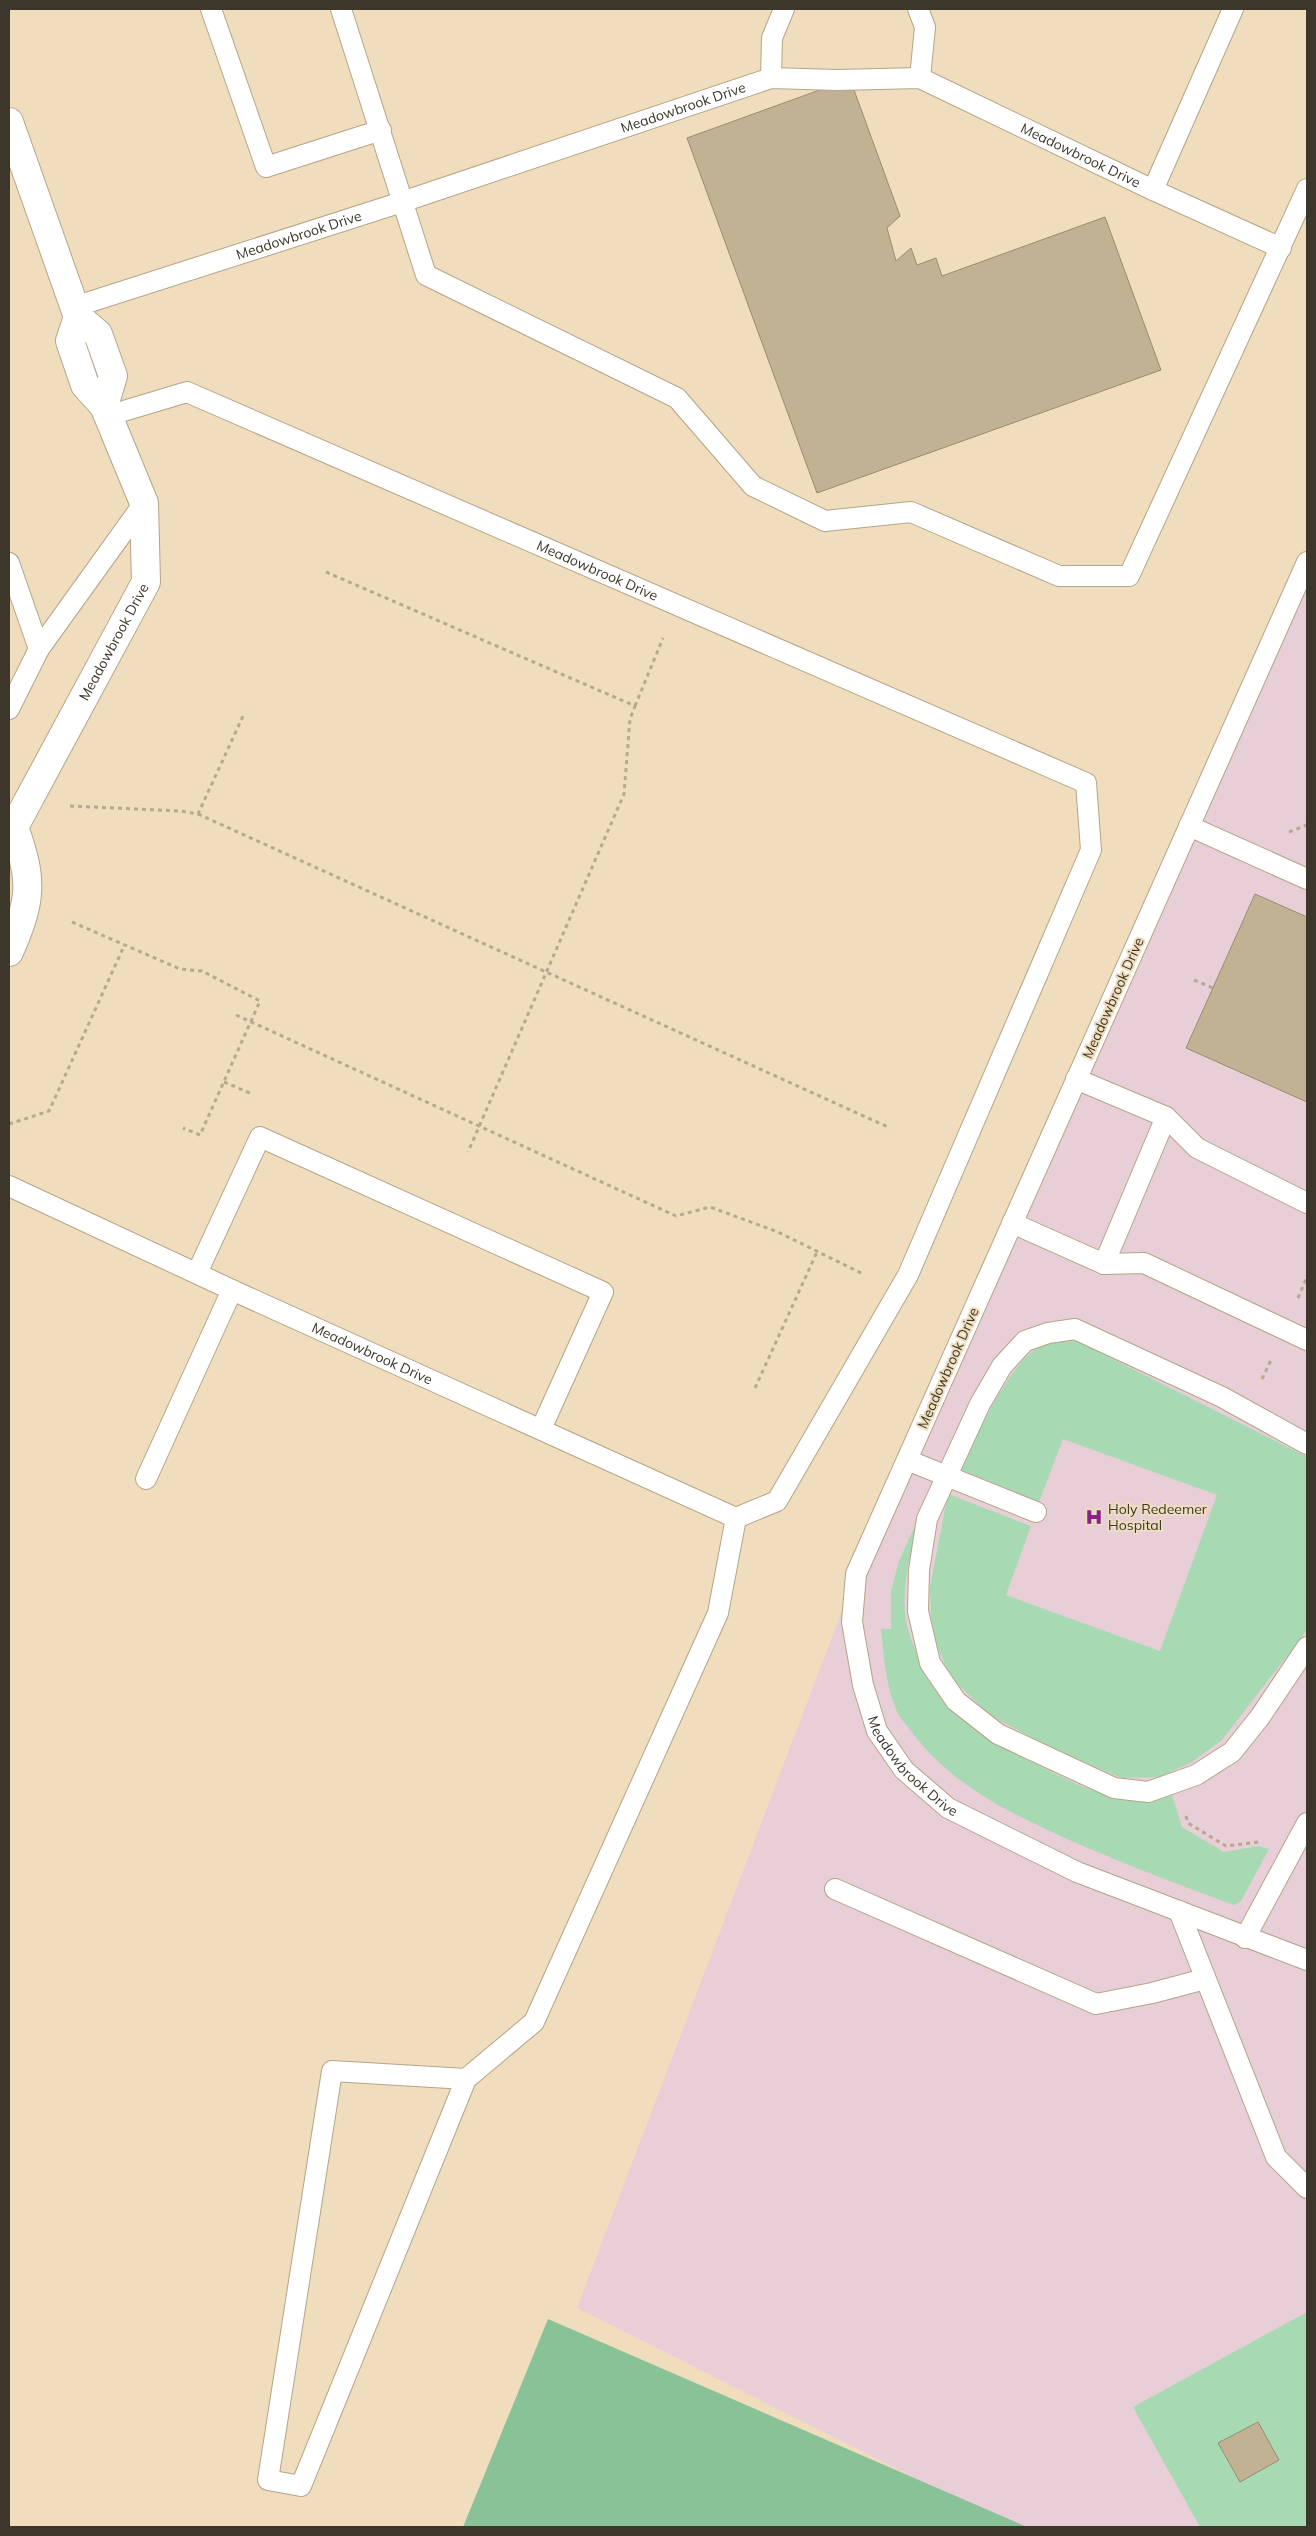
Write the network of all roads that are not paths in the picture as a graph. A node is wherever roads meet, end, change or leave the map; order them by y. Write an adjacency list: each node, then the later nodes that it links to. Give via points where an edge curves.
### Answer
1 (211, 9): 9 (lane, via 266,166)
2 (340, 9): 9 (lane)
3 (784, 9): 6 (lane, via 772,38)
4 (918, 9): 7 (lane, via 925,27)
5 (1233, 9): 10 (lane)
6 (771, 78): 7 (lane, Meadowbrook Drive); 12 (lane, Meadowbrook Drive)
7 (920, 78): 10 (lane, Meadowbrook Drive)
8 (9, 122): 14 (street)
9 (380, 130): 12 (lane)
10 (1153, 190): 13 (lane, Meadowbrook Drive)
11 (1307, 190): 13 (lane)
12 (402, 202): 13 (lane, via 426,275 677,398 753,486 825,521 911,512 1059,576 1129,576); 14 (lane, Meadowbrook Drive)
13 (1281, 248)
14 (76, 312): 15 (street, Meadowbrook Drive, via 70,341 85,385)
15 (106, 411): 16 (street, Meadowbrook Drive); 40 (lane, Meadowbrook Drive, via 187,392 1086,783 1092,850 908,1275 777,1501)
16 (144, 503): 19 (lane); 21 (street, Meadowbrook Drive, via 146,582)
17 (1307, 562): 22 (lane, Meadowbrook Drive)
18 (9, 563): 19 (lane)
19 (39, 649): 20 (lane)
20 (9, 709)
21 (17, 817): 24 (street, via 26,860 28,892 21,925)
22 (1189, 826): 23 (lane); 25 (lane, Meadowbrook Drive)
23 (1307, 879)
24 (9, 952)
25 (1076, 1079): 26 (lane); 29 (lane, Meadowbrook Drive)
26 (1166, 1117): 28 (lane, via 1197,1148); 30 (lane)
27 (9, 1186): 31 (lane, Meadowbrook Drive)
28 (1307, 1203)
29 (1012, 1223): 30 (lane); 36 (lane, Meadowbrook Drive)
30 (1104, 1264): 33 (lane, via 1144,1263)
31 (197, 1273): 32 (lane, Meadowbrook Drive); 34 (lane, via 260,1137 440,1218 603,1292)
32 (232, 1290): 34 (lane, Meadowbrook Drive); 38 (lane)
33 (1307, 1340)
34 (541, 1429): 40 (lane, Meadowbrook Drive)
35 (1307, 1444): 37 (lane, via 1222,1398 1076,1329 1048,1333 1025,1341 1002,1366 980,1404)
36 (907, 1460): 37 (lane); 44 (lane, Meadowbrook Drive, via 856,1574 852,1622 863,1686 877,1731 904,1770 948,1808 1077,1872)
37 (947, 1476): 39 (lane); 41 (lane, via 927,1519 919,1570 918,1611 930,1664 956,1701 998,1734 1114,1788 1148,1792 1196,1775 1232,1752)
38 (146, 1478)
39 (1036, 1512)
40 (736, 1518): 48 (lane, via 718,1613 534,2022)
41 (1307, 1647)
42 (1304, 1829): 45 (lane)
43 (835, 1889): 47 (lane, via 1096,2004)
44 (1179, 1911): 45 (lane, Meadowbrook Drive); 47 (lane)
45 (1245, 1938): 46 (lane, Meadowbrook Drive)
46 (1307, 1960)
47 (1205, 1979): 49 (lane, via 1276,2158)
48 (466, 2079): 48 (lane, via 301,2486 268,2480 332,2071)
49 (1307, 2188)

